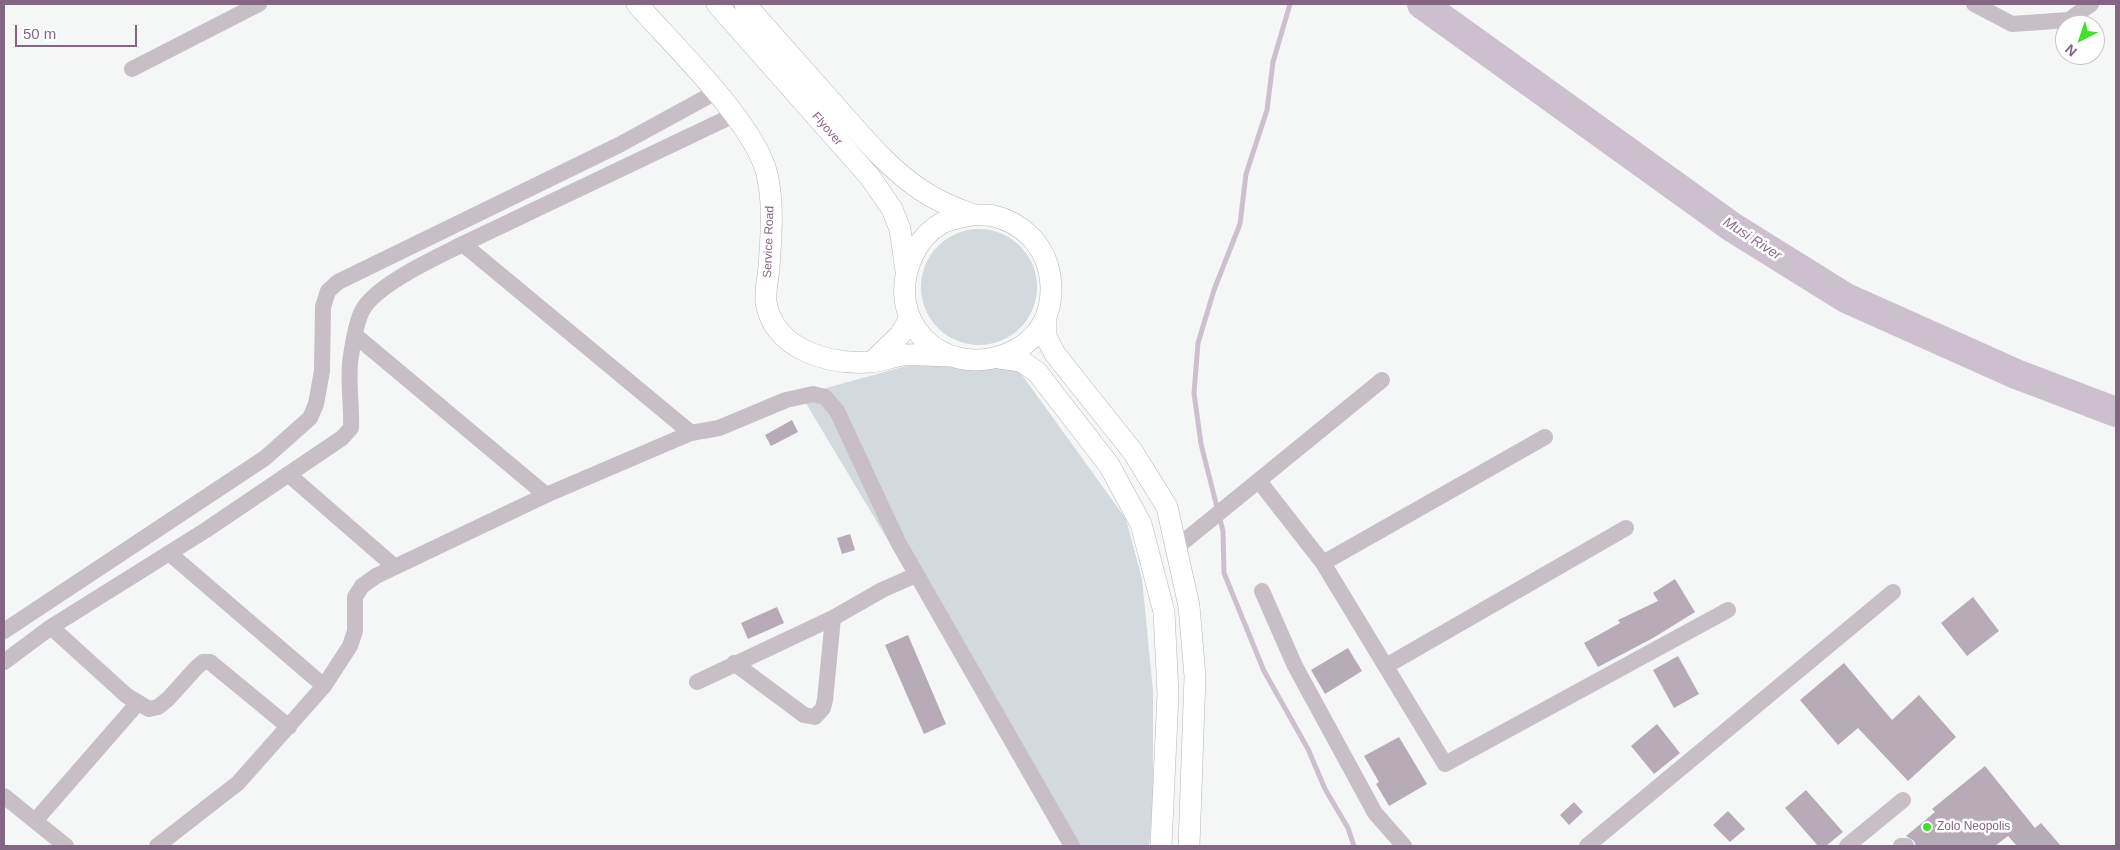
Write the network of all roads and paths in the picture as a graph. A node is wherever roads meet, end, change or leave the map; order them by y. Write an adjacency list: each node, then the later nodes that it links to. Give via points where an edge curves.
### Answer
1 (259, 4): 7 (street)
2 (637, 4): 8 (main road, Service Road)
3 (717, 4): 12 (main road, Flyover, via 870,177 892,209 900,229)
4 (745, 4): 10 (main road, Flyover, via 886,163 936,199)
5 (1974, 4): 6 (street, via 2012,24 2069,20)
6 (2088, 5)
7 (132, 70)
8 (716, 92): 9 (main road, Service Road); 36 (street, via 633,138 338,282 328,291 323,307 322,371 310,418 265,458)
9 (734, 115): 11 (street); 18 (main road, Service Road, via 754,142 766,173 772,214 766,302 774,324 790,343 812,354 836,360)
10 (972, 214): 12 (main road, via 942,223 918,243); 14 (main road, via 994,216 1014,224 1031,237 1044,255 1050,275 1051,297)
11 (463, 244): 15 (street, via 376,294 362,311); 20 (street)
12 (906, 271): 13 (main road, via 905,303)
13 (910, 318): 16 (main road, via 921,335); 18 (main road, via 900,335)
14 (1046, 318): 17 (main road, via 1035,336 1019,350); 26 (main road, via 1046,337 1055,354 1133,452 1167,507)
15 (356, 336): 22 (street, via 350,362 350,428 342,438); 24 (street)
16 (950, 356): 17 (main road, via 976,362); 18 (main road, Service Road, via 902,355)
17 (998, 357): 50 (main road, via 1021,361 1037,372 1109,465 1141,524 1164,612 1168,694)
18 (872, 362)
19 (1382, 380): 23 (street)
20 (691, 433): 24 (street); 30 (street, via 719,428 786,400 820,394 837,411)
21 (1545, 437): 28 (street)
22 (288, 474): 27 (street); 29 (street)
23 (1259, 481): 26 (street); 28 (street)
24 (546, 495): 29 (street)
25 (1626, 528): 39 (street)
26 (1177, 547): 51 (main road, via 1189,606 1195,676)
27 (169, 553): 35 (street); 41 (street)
28 (1323, 563): 39 (street)
29 (394, 567): 41 (street, via 362,586 356,597 355,631 350,646)
30 (916, 575): 34 (street); 49 (street)
31 (1262, 590): 52 (street, via 1294,666 1375,813)
32 (1893, 592): 53 (street)
33 (1728, 610): 39 (street, via 1445,764)
34 (833, 618): 38 (street); 38 (street, via 825,700 823,708 815,716 804,715)
35 (51, 627): 37 (street); 42 (street)
36 (4, 631)
37 (4, 662)
38 (734, 663): 40 (street)
39 (1386, 666)
40 (697, 682)
41 (324, 686): 43 (street)
42 (137, 704): 43 (street, via 149,709 158,707 196,668 203,662 210,662); 46 (street)
43 (289, 726): 48 (street, via 238,783)
44 (4, 796): 46 (street)
45 (1903, 800): 54 (street)
46 (35, 821): 47 (street)
47 (66, 846)
48 (157, 846)
49 (1072, 846)
50 (1161, 846)
51 (1189, 846)
52 (1404, 846)
53 (1587, 846)
54 (1847, 846)
55 (1901, 846): 56 (street)
56 (1906, 846)

